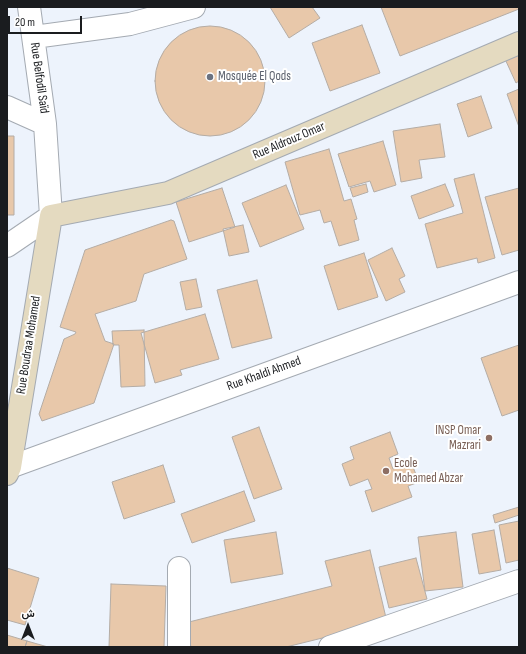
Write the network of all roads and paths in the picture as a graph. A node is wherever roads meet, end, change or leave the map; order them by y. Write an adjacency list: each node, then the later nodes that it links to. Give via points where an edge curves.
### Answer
1 (30, 7): 3 (street, Rue Belfodil Saïd)
2 (194, 7): 3 (street, via 130,24)
3 (34, 37): 6 (street, Rue Belfodil Saïd)
4 (519, 42): 7 (street, Rue Aldrouz Omar, via 168,193)
5 (7, 107): 6 (street)
6 (45, 124): 7 (street, Rue Belfodil Saïd)
7 (51, 216): 8 (street); 10 (street, Rue Boudraa Mohamed)
8 (7, 246)
9 (519, 282): 10 (street, Rue Khaldi Ahmed)
10 (8, 470)
11 (179, 568): 13 (street)
12 (519, 581): 14 (street)
13 (179, 647)
14 (330, 647)

